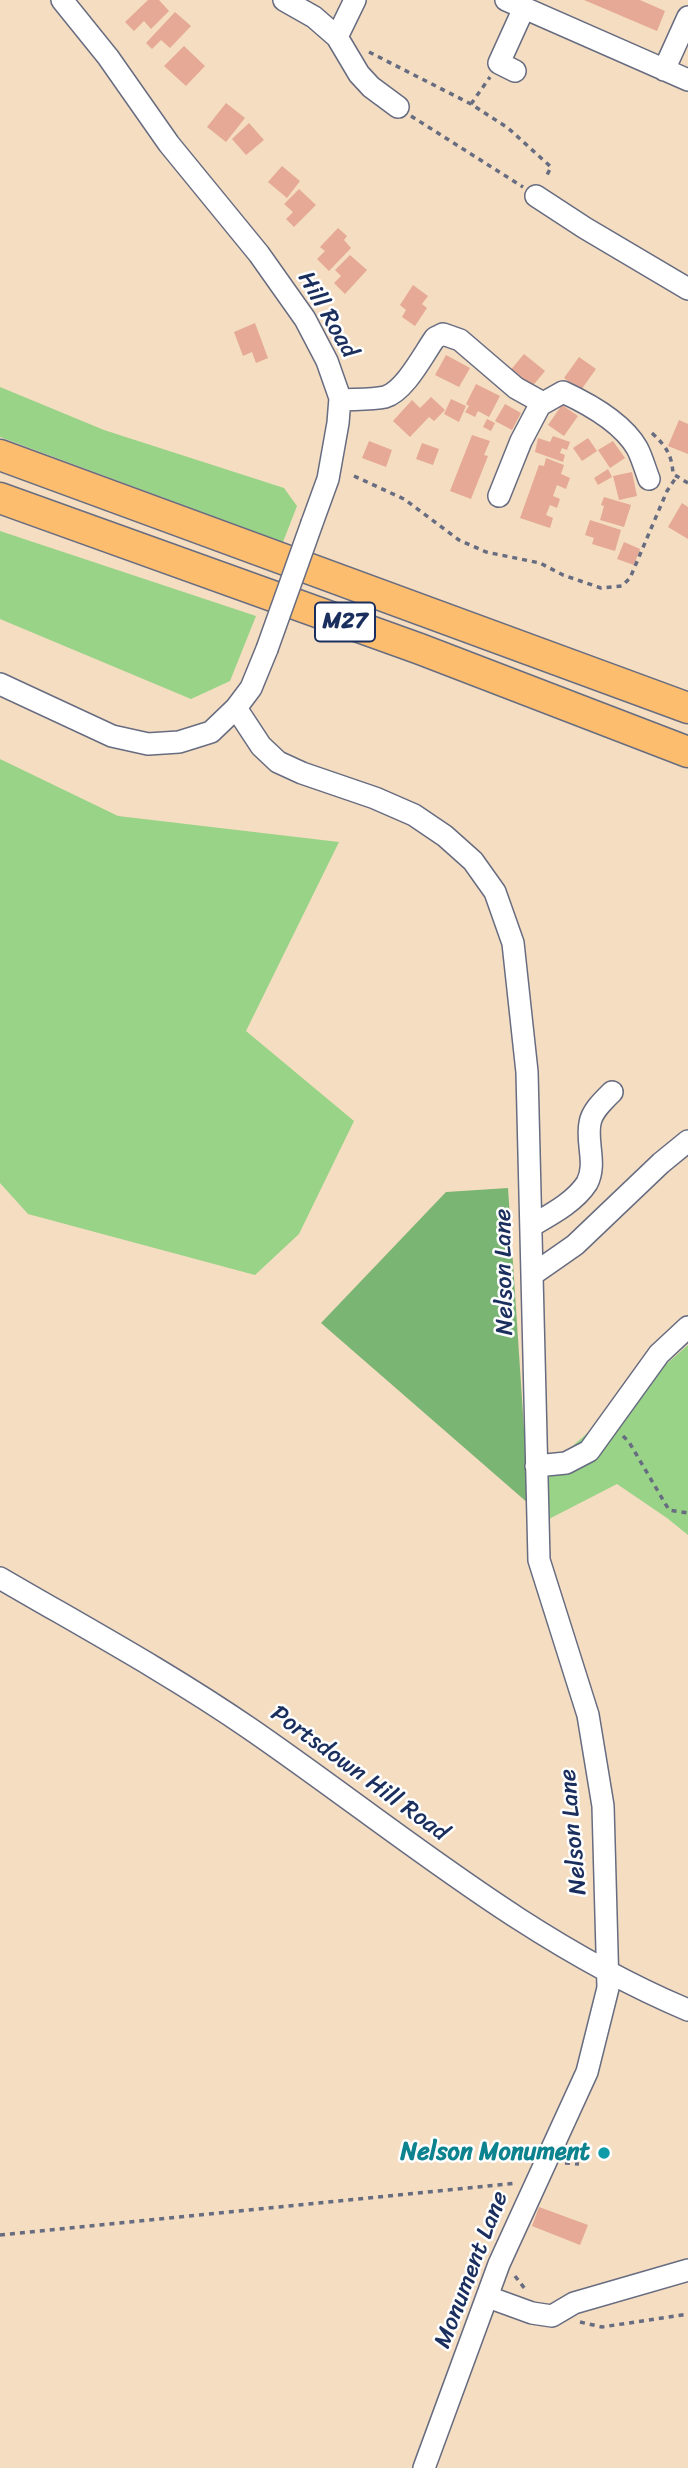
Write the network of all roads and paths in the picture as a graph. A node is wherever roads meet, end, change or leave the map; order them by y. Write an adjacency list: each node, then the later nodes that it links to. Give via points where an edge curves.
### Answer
1 (62, 0): 15 (street, Hill Road, via 305,319 327,361)
2 (284, 0): 6 (street)
3 (355, 0): 6 (street)
4 (515, 4): 8 (street); 9 (street)
5 (688, 16): 9 (street)
6 (337, 37): 12 (street, via 359,74)
7 (368, 51): 11 (path)
8 (507, 67): 11 (path)
9 (664, 70): 10 (street)
10 (688, 80)
11 (471, 104): 13 (path, via 508,128 551,167)
12 (398, 107): 13 (path)
13 (536, 196): 14 (street, via 586,229)
14 (685, 281)
15 (340, 400): 16 (street, via 393,393 435,338 443,334 460,340 516,388); 26 (street, Hill Road, bridge, via 328,479 267,649 251,688)
16 (543, 403): 17 (street, via 563,392); 23 (street, via 521,440)
17 (645, 441): 20 (path, via 668,448); 21 (street)
18 (0, 455): 27 (highway, M27)
19 (354, 476): 20 (path, via 404,499 459,540 486,552 540,563 587,584 612,588 629,578)
20 (677, 476): 22 (path)
21 (649, 479)
22 (688, 483)
23 (499, 496)
24 (0, 498): 28 (highway, M27, via 420,649)
25 (0, 684): 26 (street, Hill Road, via 112,736 148,744 179,742 211,732)
26 (236, 708): 31 (street, Nelson Lane, via 261,746 278,762 414,815 473,861 495,891 513,943 527,1072)
27 (688, 708)
28 (688, 752)
29 (612, 1092): 31 (street, via 590,1123 592,1161 587,1182 578,1194)
30 (688, 1141): 32 (street, via 575,1245)
31 (531, 1226): 32 (street, Nelson Lane)
32 (532, 1275): 35 (street, Nelson Lane)
33 (688, 1327): 35 (street, via 659,1354 589,1451 566,1463)
34 (622, 1435): 36 (path, via 669,1510)
35 (536, 1466): 38 (street, Nelson Lane, via 539,1560 587,1715 603,1806)
36 (688, 1513)
37 (0, 1578): 38 (street, Portsdown Hill Road, via 127,1650 247,1727 510,1914)
38 (609, 1973): 39 (street, Portsdown Hill Road); 40 (street, Monument Lane, via 587,2072)
39 (688, 2010)
40 (532, 2189): 41 (path, via 513,2182); 43 (street, Monument Lane)
41 (0, 2235)
42 (688, 2270): 43 (street, via 574,2304 552,2316)
43 (488, 2297): 44 (street, Monument Lane)
44 (424, 2468)

